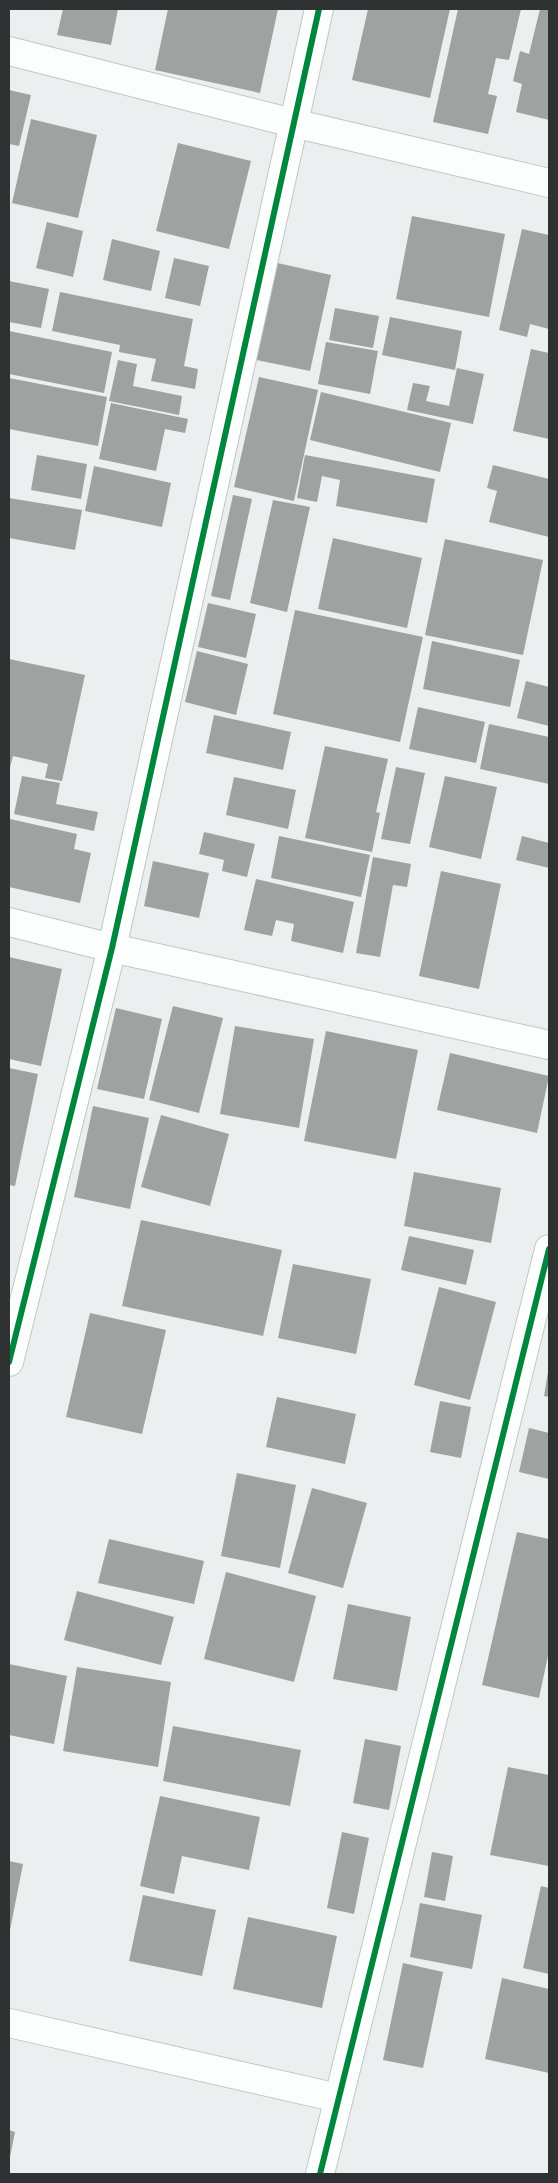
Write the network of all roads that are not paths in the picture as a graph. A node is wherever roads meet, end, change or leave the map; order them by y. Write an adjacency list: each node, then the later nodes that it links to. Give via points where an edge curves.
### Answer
1 (319, 9): 3 (street)
2 (9, 51): 3 (street)
3 (293, 123): 4 (street); 6 (street)
4 (549, 183)
5 (9, 922): 6 (street)
6 (112, 948): 7 (street); 9 (street)
7 (549, 1045)
8 (549, 1249): 11 (street)
9 (9, 1362)
10 (9, 2023): 11 (street)
11 (338, 2098): 12 (street)
12 (320, 2174)

